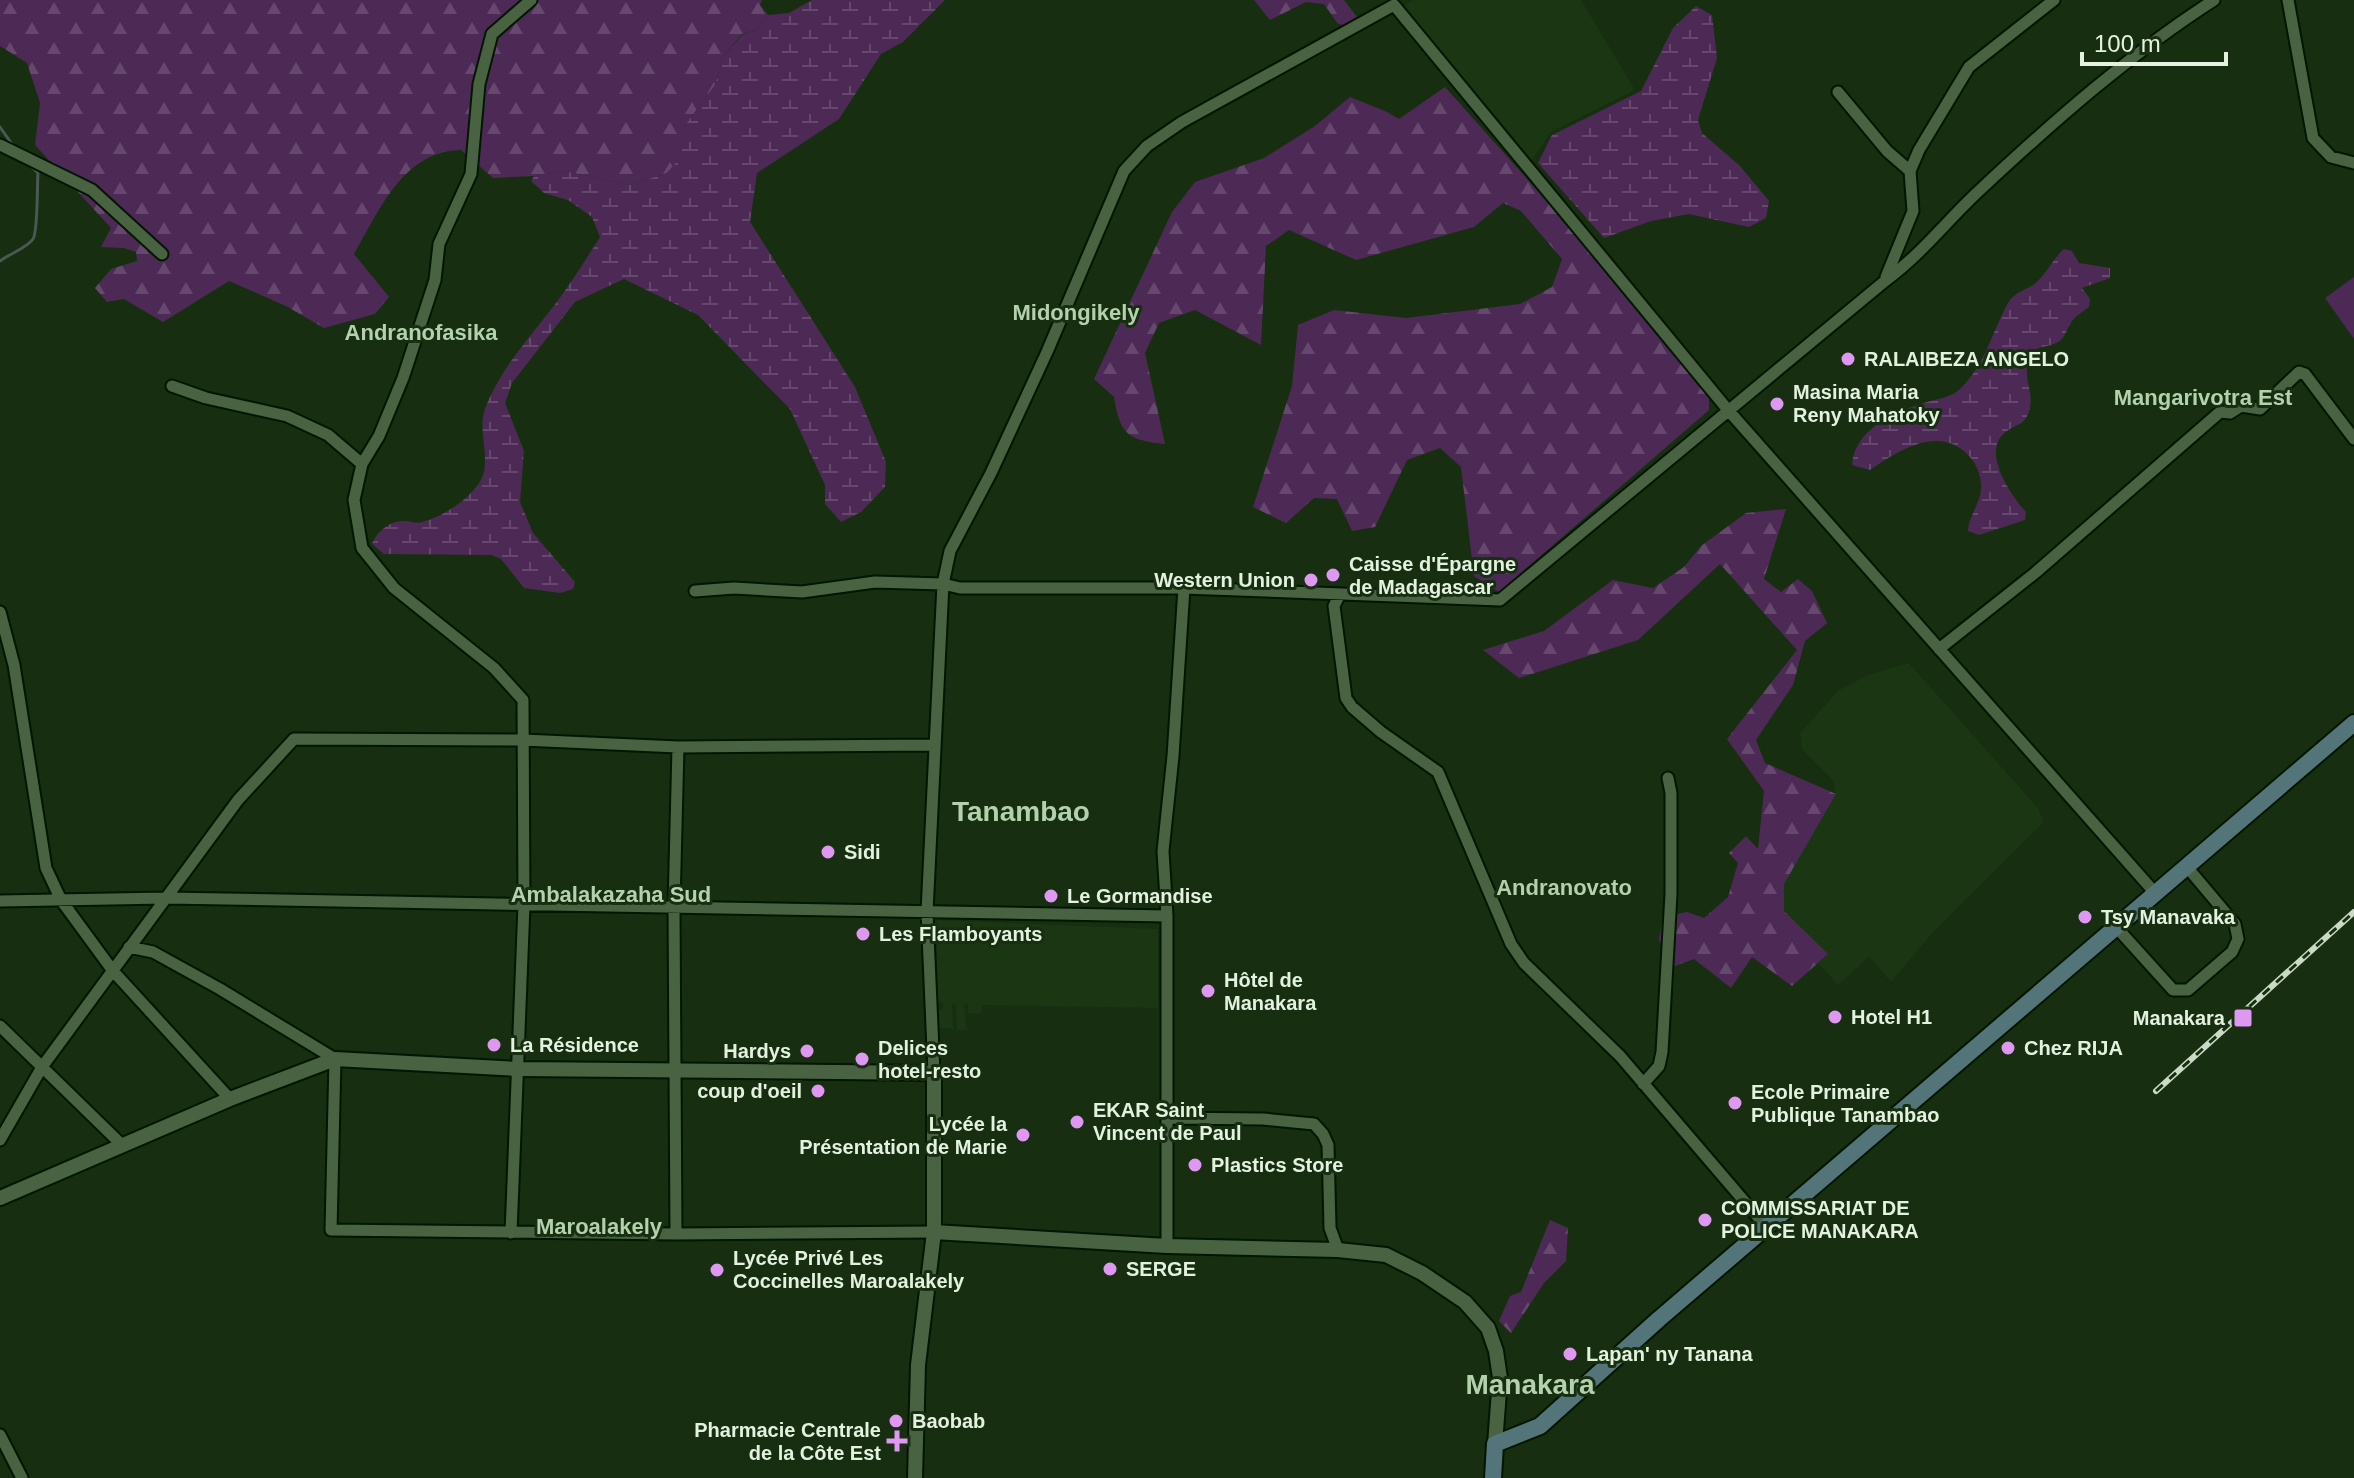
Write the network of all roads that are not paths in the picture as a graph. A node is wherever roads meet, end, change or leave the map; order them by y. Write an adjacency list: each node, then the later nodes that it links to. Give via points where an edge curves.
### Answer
1 (531, 0): 15 (street, via 492,34 479,84 471,174 439,244 435,280 403,378)
2 (2054, 0): 9 (street, via 1969,67)
3 (2214, 0): 11 (street, via 2087,93)
4 (2288, 0): 8 (street, via 2313,138 2331,157)
5 (1398, 2): 13 (street); 16 (street, via 1182,122 1147,146 1124,171 1047,352 950,551)
6 (1838, 92): 9 (street)
7 (0, 145): 10 (street, via 92,190)
8 (2354, 163)
9 (1910, 171): 11 (street, via 1913,211)
10 (162, 254)
11 (1885, 281): 13 (street)
12 (172, 386): 15 (street, via 287,416 328,435)
13 (1728, 410): 19 (street, via 1500,600); 21 (street)
14 (2354, 439): 21 (street, via 2299,372 2260,409 2241,406 2220,412)
15 (362, 464): 23 (street, via 354,500 362,548 394,588 494,668 523,700)
16 (943, 584): 17 (street); 18 (street, via 875,582 802,592); 24 (street)
17 (1184, 588): 19 (street); 35 (street, via 1163,851)
18 (695, 591)
19 (1340, 594): 45 (street, via 1334,606 1346,698 1381,732 1438,772 1511,944)
20 (0, 612): 30 (street, via 14,665 46,868)
21 (1939, 649): 28 (street)
22 (2354, 723): 27 (main road)
23 (523, 740): 25 (street); 29 (street, via 294,739 238,800); 32 (street)
24 (934, 745): 25 (street); 34 (street)
25 (678, 747): 33 (street)
26 (1668, 778): 45 (street, via 1671,894 1662,1052 1659,1066)
27 (2187, 867): 28 (main road); 36 (street, via 2235,924 2238,939 2232,952 2199,981 2188,990 2173,990)
28 (2156, 894): 36 (main road)
29 (166, 898): 30 (street); 32 (street); 37 (street)
30 (61, 900): 31 (street); 38 (street)
31 (0, 901)
32 (524, 905): 33 (street); 42 (street)
33 (674, 906): 34 (street); 43 (street)
34 (927, 912): 35 (street); 44 (street)
35 (1167, 916): 47 (street)
36 (2117, 928): 51 (main road)
37 (129, 947): 38 (street); 40 (street, via 153,952)
38 (113, 971): 41 (street); 46 (street)
39 (0, 1026): 41 (street)
40 (335, 1059): 42 (street); 46 (street); 53 (street, via 331,1230)
41 (42, 1067): 48 (street); 49 (street)
42 (518, 1069): 43 (street); 53 (street)
43 (677, 1073): 44 (street); 54 (street)
44 (934, 1073): 52 (street)
45 (1643, 1084): 51 (street)
46 (230, 1099): 49 (street)
47 (1167, 1118): 55 (street); 56 (street, via 1314,1124 1328,1145 1330,1228)
48 (0, 1140)
49 (122, 1145): 50 (street)
50 (0, 1198)
51 (1768, 1229): 58 (main road, via 1540,1426)
52 (934, 1232): 54 (street); 55 (street); 60 (street, via 918,1365)
53 (511, 1233): 54 (street)
54 (676, 1234)
55 (1167, 1246): 56 (street)
56 (1338, 1250): 58 (street, via 1386,1255 1422,1273 1465,1302 1488,1328 1500,1378)
57 (0, 1435): 59 (street)
58 (1495, 1444): 61 (main road)
59 (22, 1478)
60 (915, 1478)
61 (1493, 1478)

